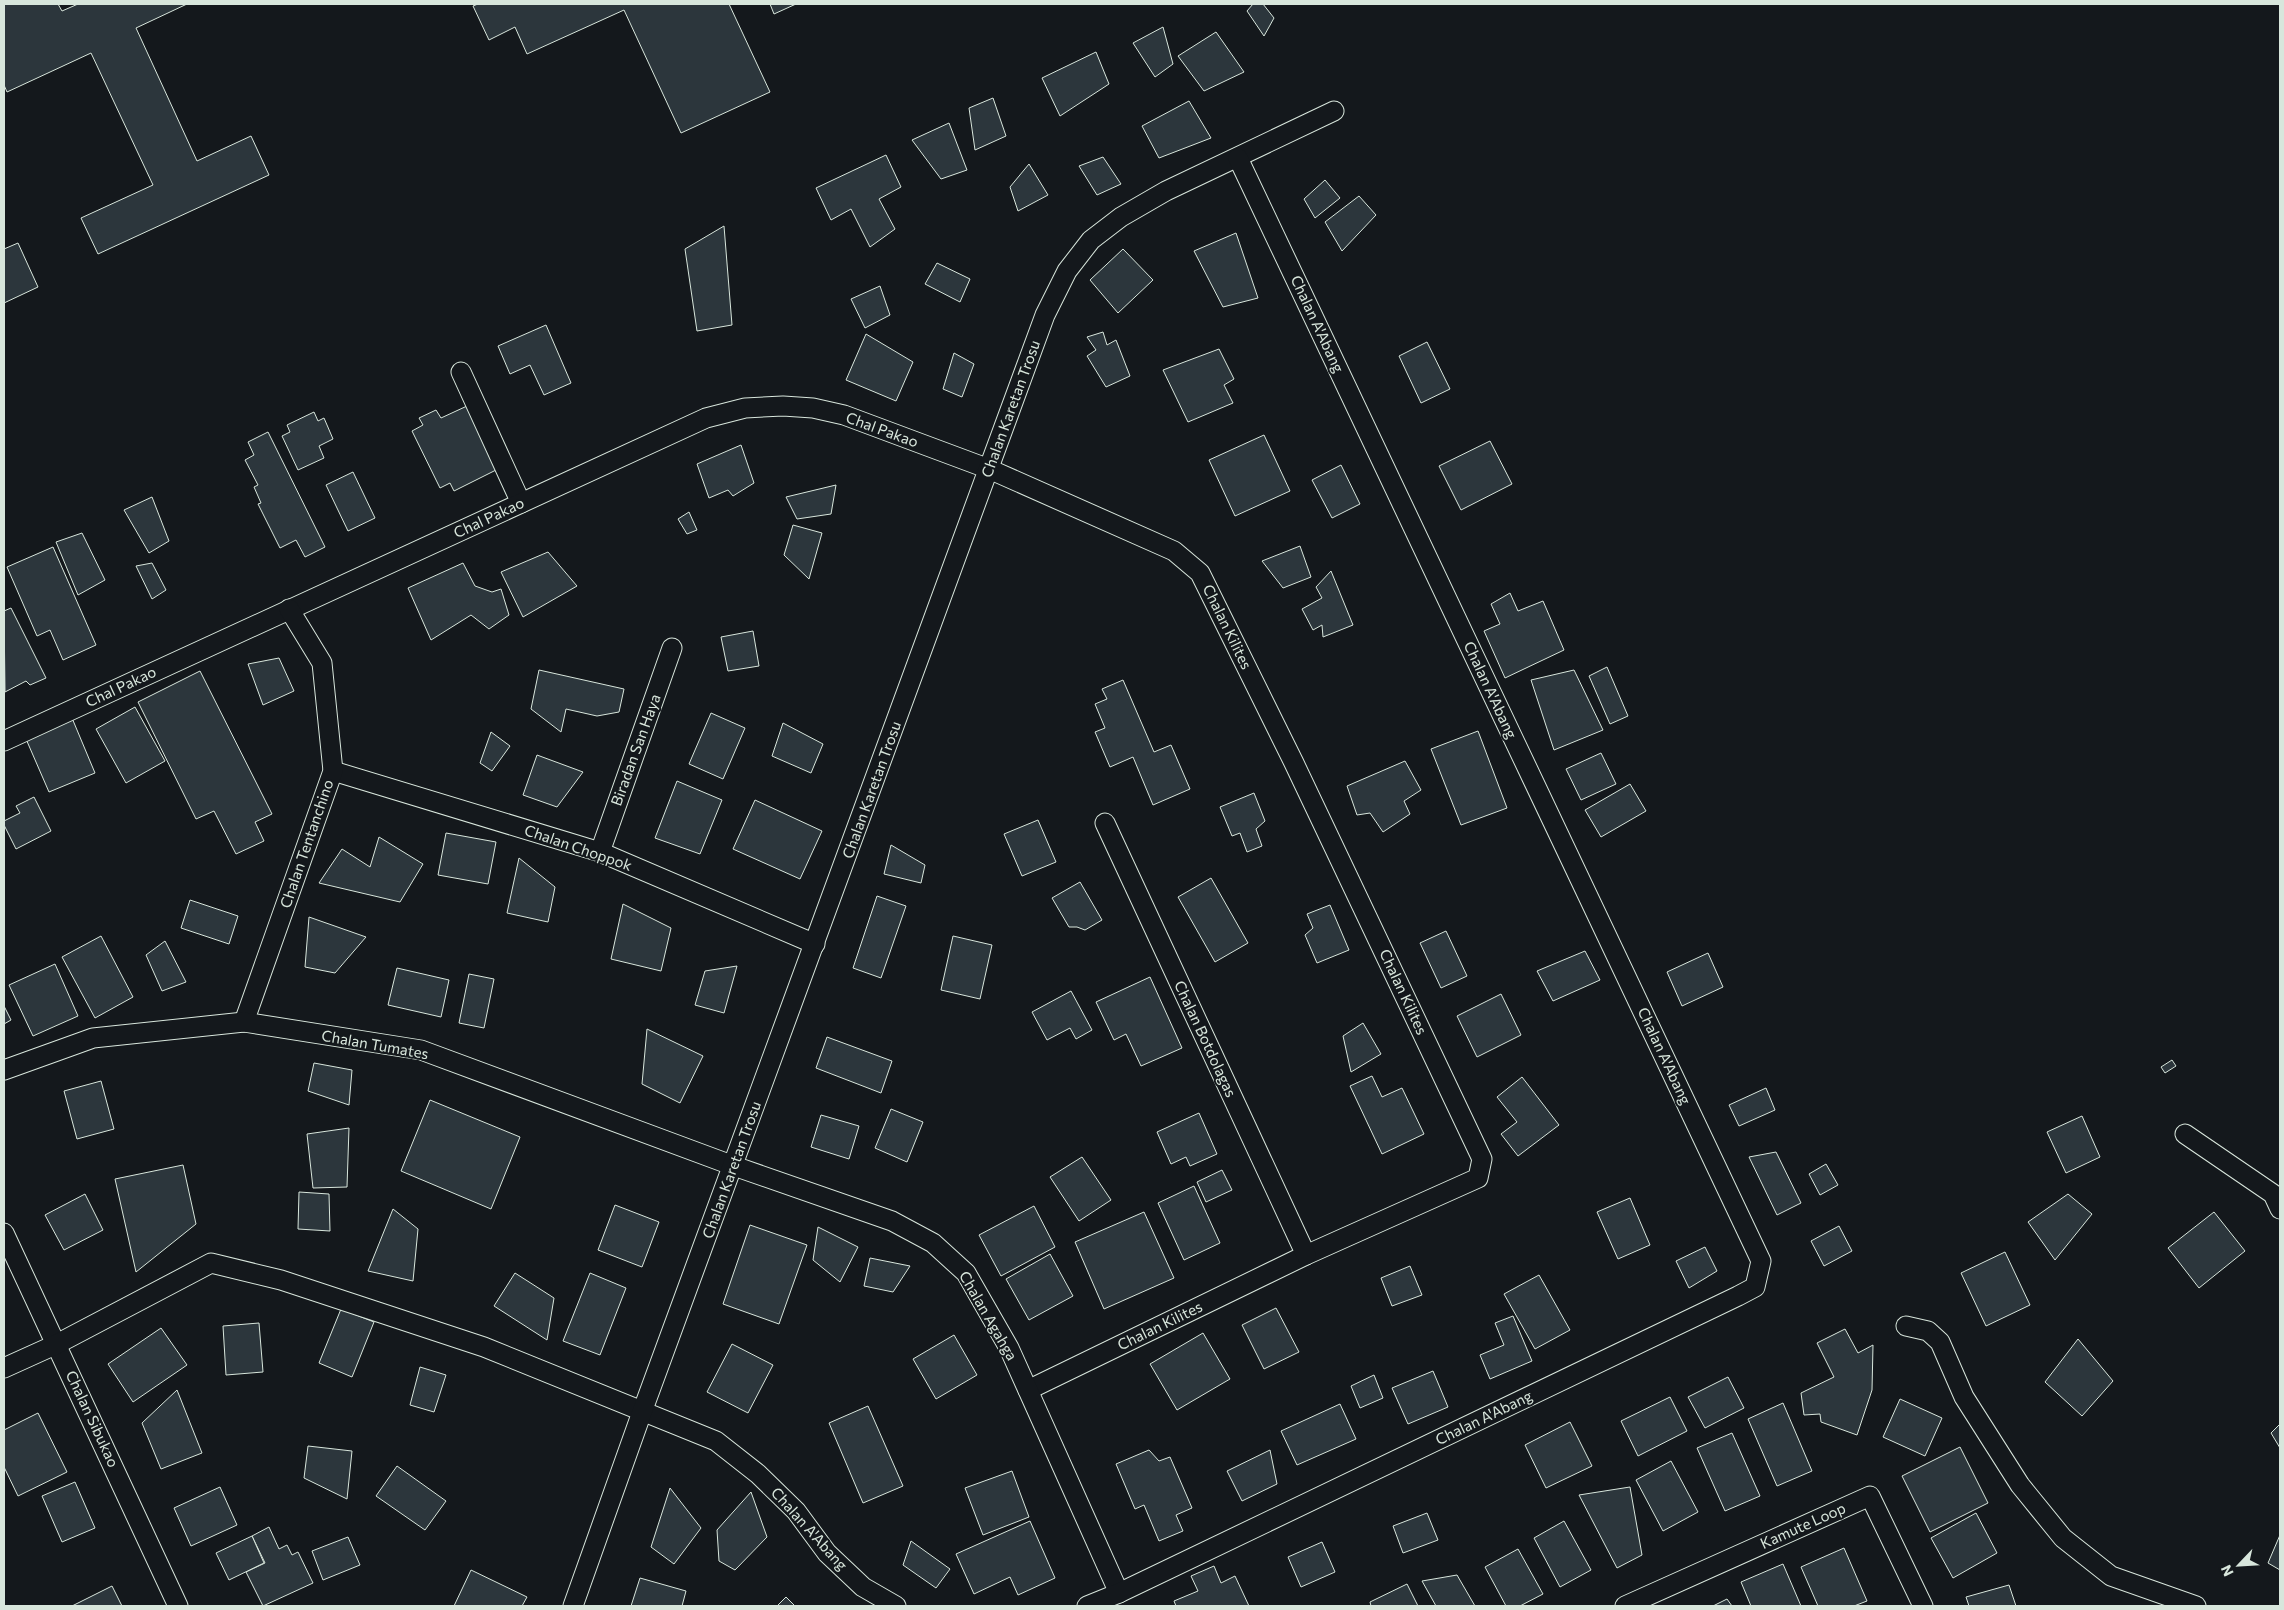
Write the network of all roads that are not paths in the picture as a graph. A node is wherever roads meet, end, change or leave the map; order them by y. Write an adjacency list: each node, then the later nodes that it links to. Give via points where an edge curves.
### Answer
1 (1334, 111): 2 (street, Chalan Karetan Trosu)
2 (1238, 158): 4 (street, Chalan Karetan Trosu, via 1166,191 1091,240 1067,271 1045,315); 25 (street, Chalan A'Abang, via 1761,1261 1755,1287 1738,1296)
3 (461, 372): 5 (street)
4 (990, 469): 5 (street, Chal Pakao, via 844,415 813,408 746,408 706,418); 12 (street, Chalan Karetan Trosu); 19 (street, Chalan Kilites, via 1174,551 1200,573 1294,762 1482,1159 1478,1178)
5 (521, 503): 6 (street, Chal Pakao)
6 (290, 610): 8 (street, Chal Pakao); 9 (street, Chalan Tentanchino, via 322,663)
7 (672, 648): 11 (street, Biradan San Haya)
8 (4, 741)
9 (333, 770): 11 (street, Chalan Choppok); 13 (street, Chalan Tentanchino)
10 (1105, 823): 19 (street, Chalan Botdolagas)
11 (600, 852): 12 (street, Chalan Choppok)
12 (815, 944): 16 (street, Chalan Karetan Trosu)
13 (244, 1022): 14 (street, Chalan Tumates, via 93,1038); 16 (street, Chalan Tumates, via 421,1050)
14 (4, 1070)
15 (2185, 1134): 17 (street, via 2273,1194)
16 (734, 1166): 23 (street, Chalan Agahga, via 892,1221 933,1243 966,1274 1009,1348); 24 (street, Chalan Karetan Trosu)
17 (2280, 1209)
18 (4, 1233): 21 (street, Chalan Sibukao)
19 (1306, 1255): 23 (street, Chalan Kilites)
20 (1906, 1326): 32 (street, via 1928,1331 1940,1342 1969,1405 2020,1485 2063,1538 2111,1576)
21 (57, 1344): 22 (street, Chalan A'Abang); 24 (street, Chalan A'Abang, via 211,1263 281,1280 484,1347); 26 (street, Chalan Sibukao)
22 (4, 1368)
23 (1028, 1390): 25 (street, Chalan Agahga)
24 (642, 1412): 27 (street, Chalan Karetan Trosu); 28 (street, Chalan A'Abang, via 716,1441 758,1474 796,1511 827,1553 863,1587)
25 (1119, 1593): 29 (street, Chalan A'Abang)
26 (178, 1606)
27 (573, 1606)
28 (896, 1606)
29 (1087, 1606)
30 (1625, 1606): 31 (street, Kamute Loop, via 1870,1496)
31 (1923, 1606)
32 (2196, 1606)

